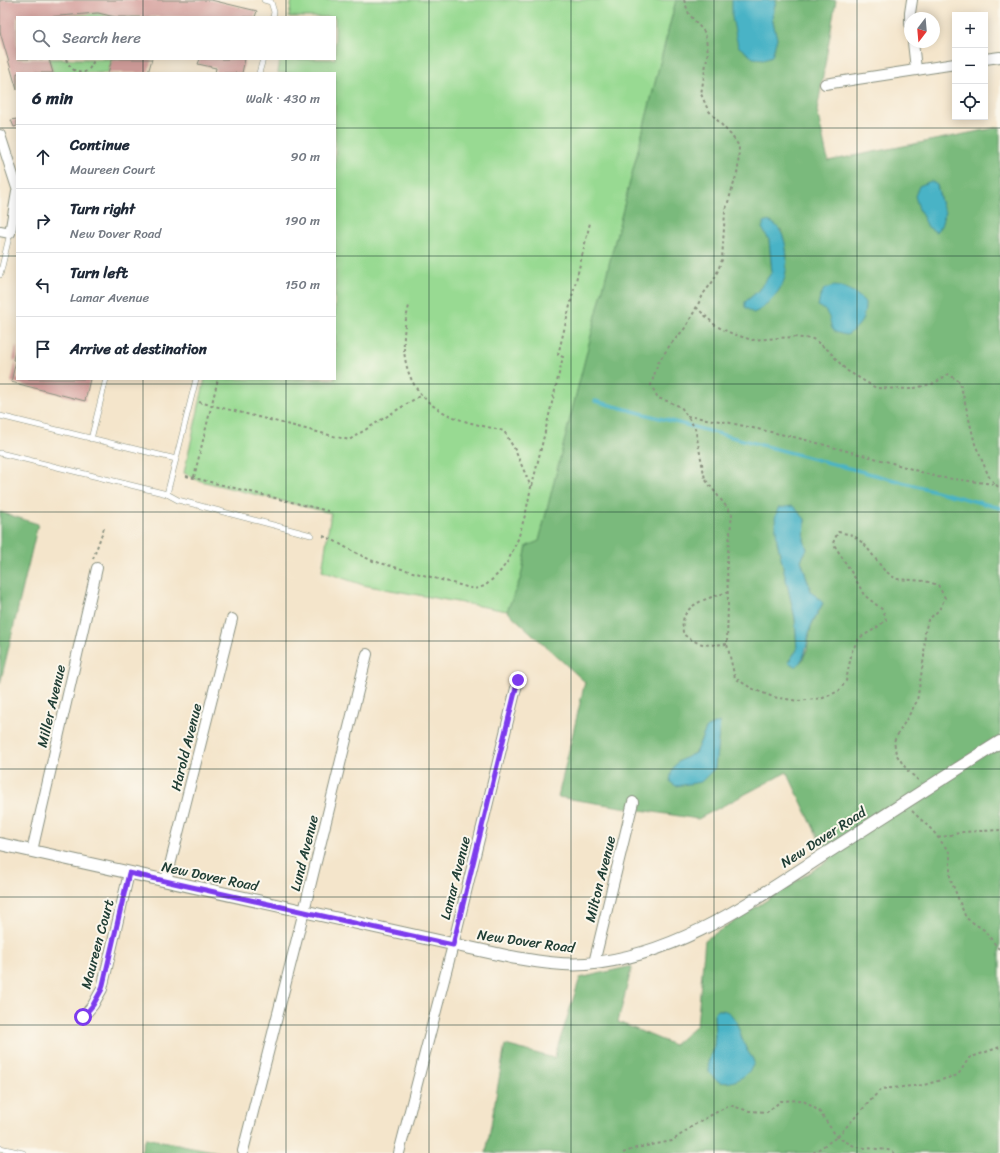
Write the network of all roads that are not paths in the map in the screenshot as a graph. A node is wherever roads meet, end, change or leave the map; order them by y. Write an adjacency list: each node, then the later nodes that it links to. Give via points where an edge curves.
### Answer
1 (264, 0): 4 (lane, via 271,2)
2 (912, 0): 3 (street)
3 (910, 12)
4 (273, 16)
5 (913, 48): 10 (street)
6 (1000, 57): 7 (street)
7 (988, 59)
8 (263, 60): 11 (lane)
9 (952, 64): 10 (street)
10 (916, 69): 12 (street)
11 (260, 72)
12 (825, 84)
13 (0, 135): 14 (street)
14 (16, 185)
15 (16, 195): 16 (street)
16 (5, 232): 17 (lane)
17 (0, 276)
18 (106, 380): 21 (lane)
19 (196, 380): 23 (lane)
20 (0, 416): 21 (lane)
21 (91, 439): 23 (lane)
22 (0, 453): 24 (lane)
23 (176, 459): 24 (lane)
24 (167, 494): 25 (lane, via 178,500)
25 (311, 535)
26 (94, 567): 33 (street, Miller Avenue)
27 (232, 619): 35 (street, Harold Avenue)
28 (367, 654): 36 (street, Lund Avenue)
29 (518, 680): 37 (street, Lamar Avenue)
30 (1000, 742): 38 (street, New Dover Road, via 708,927 650,950)
31 (633, 802): 38 (street, Milton Avenue)
32 (0, 844): 33 (street, New Dover Road)
33 (32, 851): 34 (street, New Dover Road)
34 (129, 873): 35 (street, New Dover Road); 39 (street, Maureen Court, via 102,989)
35 (166, 881): 36 (street, New Dover Road)
36 (304, 911): 37 (street, New Dover Road); 41 (street, Lund Avenue)
37 (453, 945): 38 (street, New Dover Road, via 543,962); 43 (street, Lamar Avenue)
38 (594, 963)
39 (83, 1017)
40 (0, 1148): 42 (lane)
41 (243, 1151)
42 (23, 1153)
43 (399, 1153)

